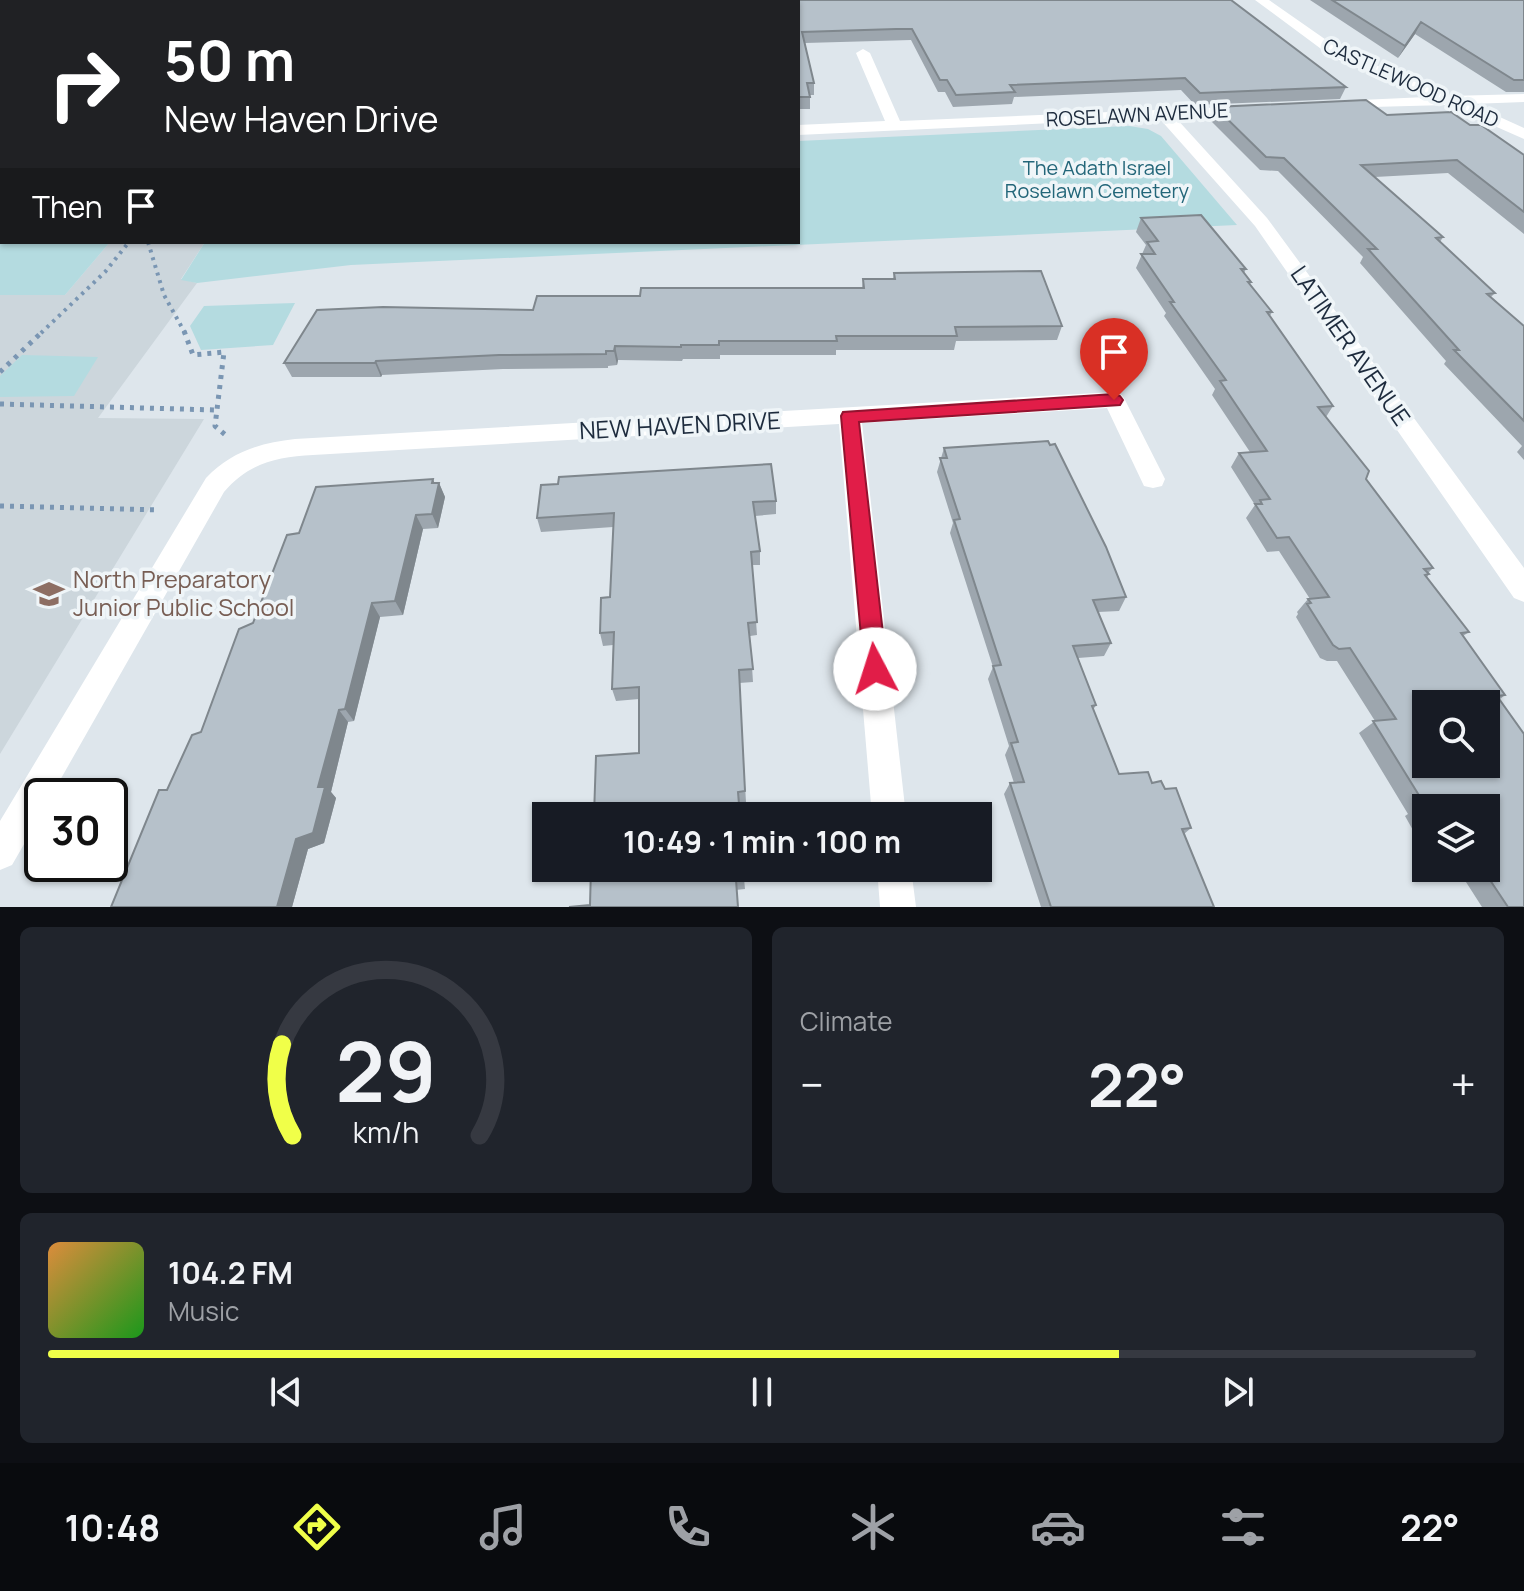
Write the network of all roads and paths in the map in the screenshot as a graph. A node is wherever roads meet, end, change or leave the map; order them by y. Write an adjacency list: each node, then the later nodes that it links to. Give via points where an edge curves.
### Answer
1 (1261, 0): 4 (street, CASTLEWOOD ROAD, via 1337,54)
2 (863, 53): 8 (street)
3 (1524, 98): 4 (street)
4 (1448, 101): 5 (street); 10 (street, CASTLEWOOD ROAD)
5 (1328, 106)
6 (1268, 108): 7 (street, ROSELAWN AVENUE)
7 (1163, 113): 8 (street, ROSELAWN AVENUE); 23 (street, LATIMER AVENUE, via 1261,222)
8 (894, 125): 9 (street, ROSELAWN AVENUE)
9 (800, 130)
10 (1524, 134)
11 (127, 244): 15 (path)
12 (149, 244): 14 (path, via 164,295 193,355)
13 (227, 345): 14 (path)
14 (224, 352): 17 (path)
15 (0, 372)
16 (0, 404): 17 (path)
17 (216, 410): 19 (path, via 215,426)
18 (849, 416): 19 (street, NEW HAVEN DRIVE); 20 (street, NEW HAVEN DRIVE, via 1114,400); 24 (street)
19 (238, 448): 25 (street)
20 (1153, 479)
21 (0, 506): 22 (path)
22 (159, 510)
23 (1524, 590)
24 (888, 802)
25 (0, 853)
26 (895, 882): 27 (street)
27 (898, 907)

